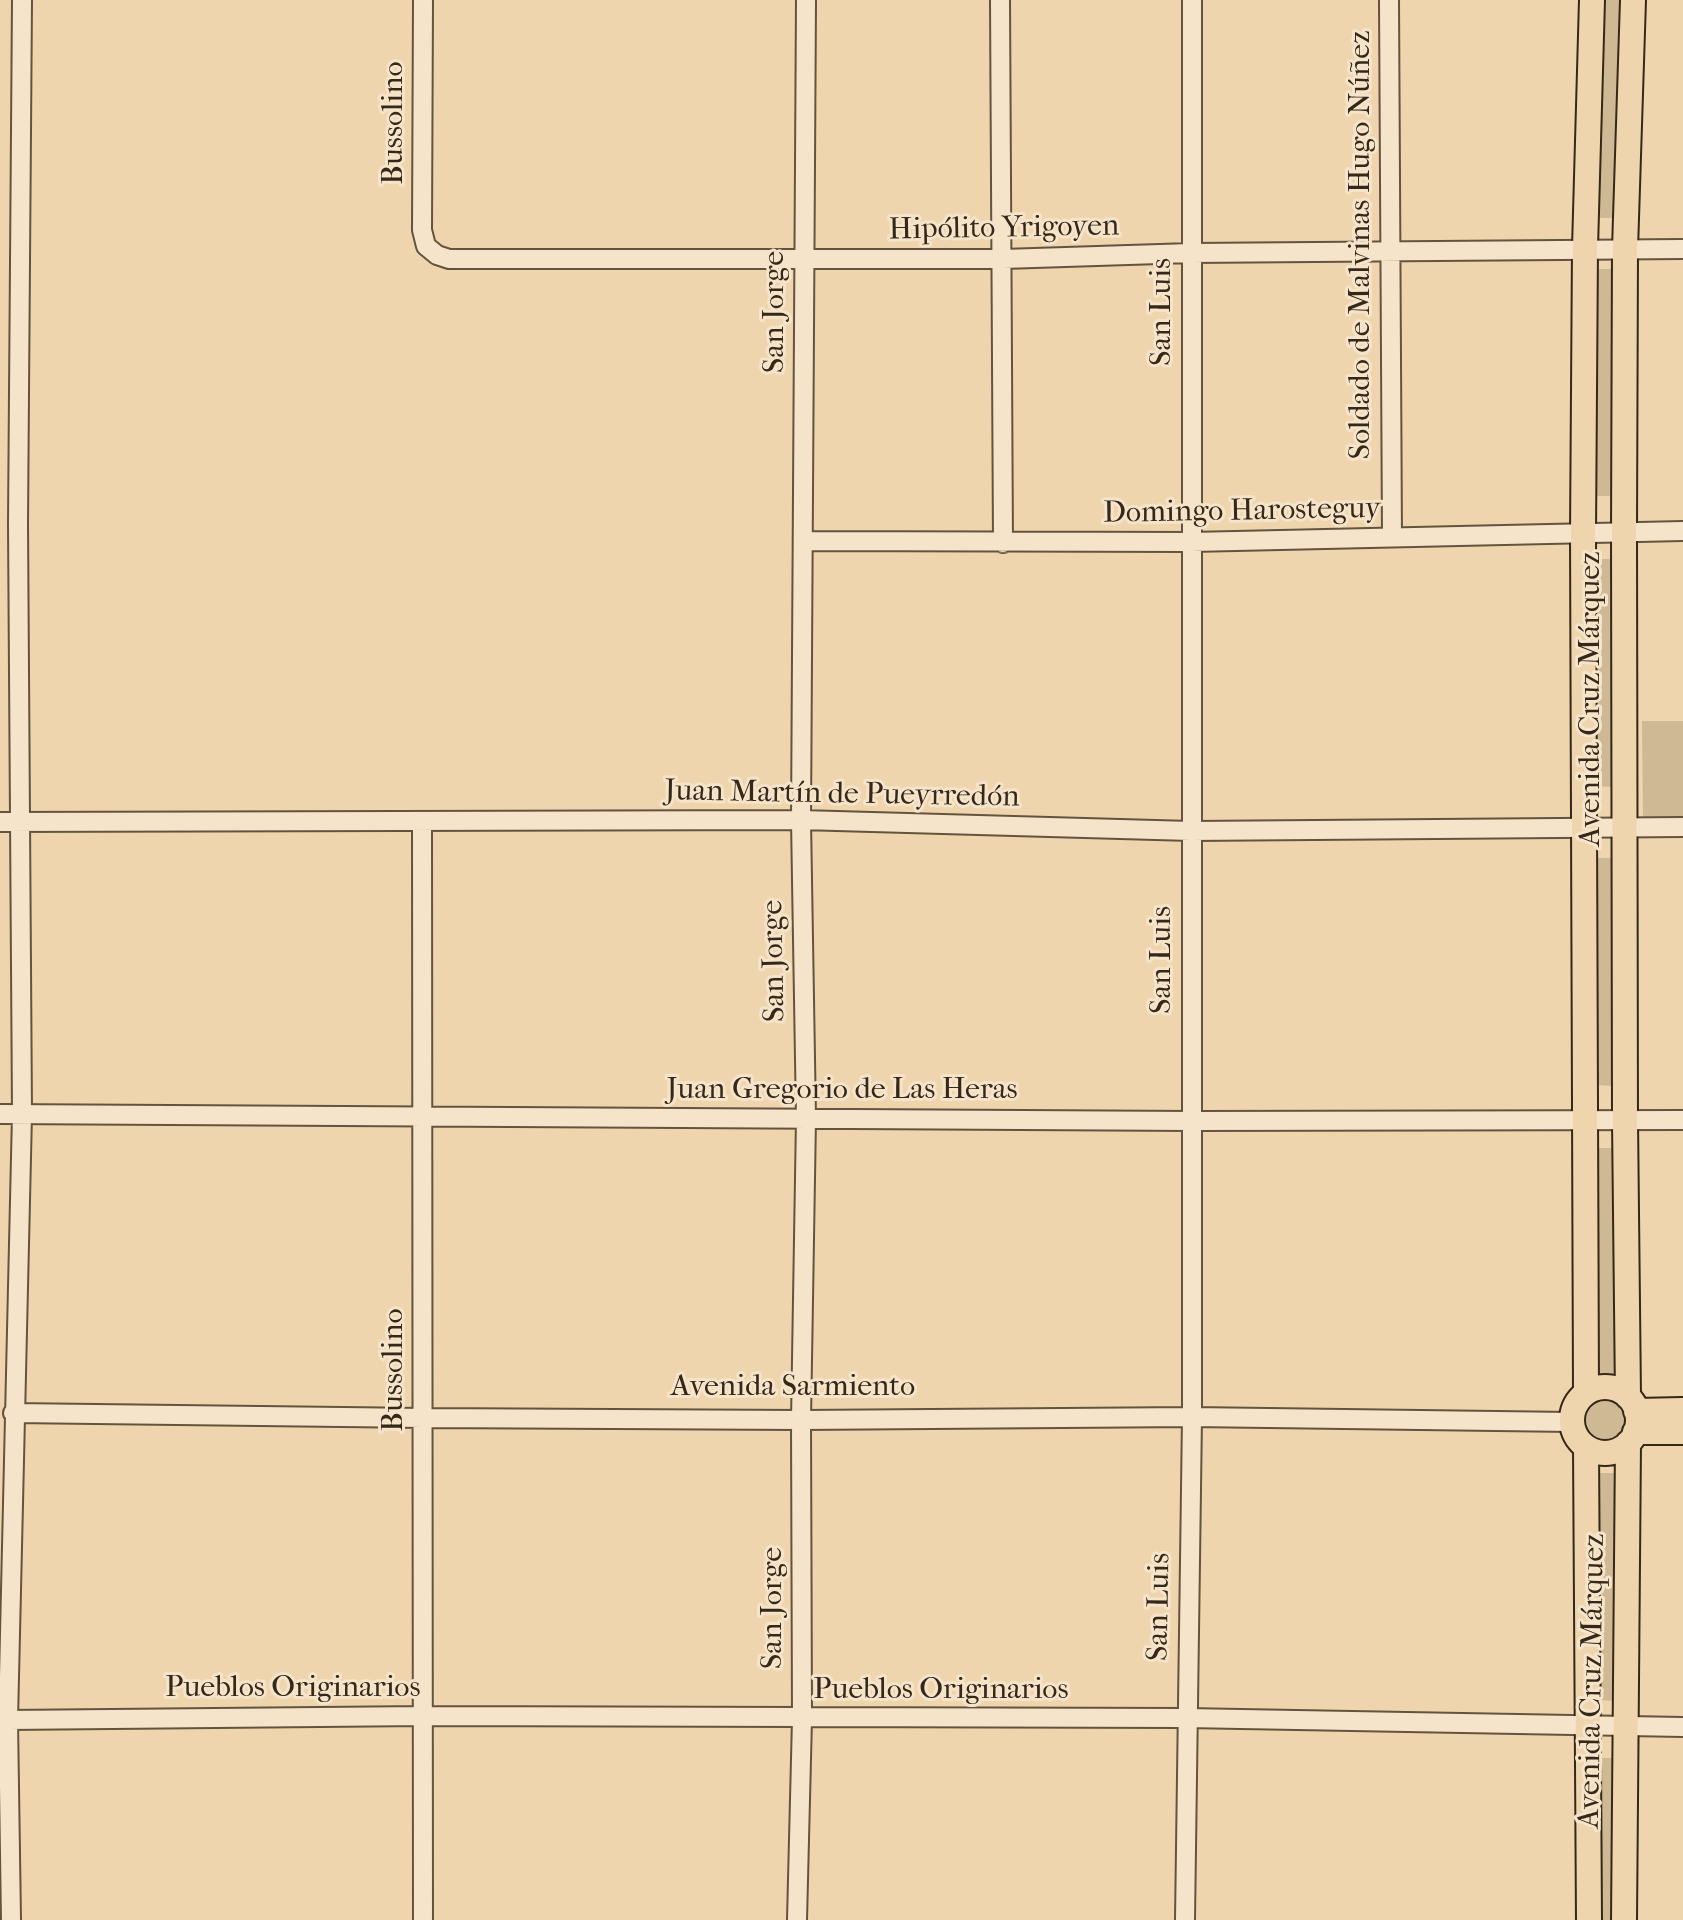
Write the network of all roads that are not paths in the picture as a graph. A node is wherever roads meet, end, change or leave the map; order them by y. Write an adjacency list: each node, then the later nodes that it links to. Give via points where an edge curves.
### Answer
1 (22, 0): 17 (street)
2 (423, 0): 9 (street, Bussolino)
3 (806, 0): 16 (street, San Jorge)
4 (1000, 0): 15 (street)
5 (1192, 0): 14 (street, San Luis)
6 (1389, 0): 13 (street, Soldado de Malvinas Hugo Núñez)
7 (1592, 0): 10 (main road, Avenida Cruz Márquez)
8 (1633, 0): 11 (main road, Avenida Cruz Márquez)
9 (426, 246): 16 (street, Hipólito Yrigoyen, via 449,259)
10 (1585, 248): 11 (street, Hipólito Yrigoyen); 13 (street, Hipólito Yrigoyen); 20 (main road, Avenida Cruz Márquez)
11 (1625, 249): 12 (street, Hipólito Yrigoyen); 19 (main road, Avenida Cruz Márquez)
12 (1683, 249)
13 (1389, 251): 14 (street, Hipólito Yrigoyen); 21 (street, Soldado de Malvinas Hugo Núñez)
14 (1191, 253): 15 (street, Hipólito Yrigoyen); 23 (street, San Luis)
15 (1003, 259): 16 (street, Hipólito Yrigoyen); 24 (street)
16 (804, 260): 22 (street, San Jorge)
17 (9, 524): 28 (street)
18 (1683, 531): 19 (street, Domingo Harosteguy)
19 (1624, 532): 20 (street, Domingo Harosteguy); 30 (main road, Avenida Cruz Márquez)
20 (1583, 533): 21 (street, Domingo Harosteguy); 29 (main road, Avenida Cruz Márquez)
21 (1392, 537): 23 (street, Domingo Harosteguy)
22 (803, 541): 24 (street, Domingo Harosteguy); 25 (street, San Jorge)
23 (1191, 542): 24 (street, Domingo Harosteguy); 32 (street, San Luis)
24 (1003, 543)
25 (801, 820): 26 (street, Juan Martín de Pueyrredón); 32 (street, Juan Martín de Pueyrredón); 36 (street, San Jorge)
26 (422, 821): 28 (street, Juan Martín de Pueyrredón); 35 (street, Bussolino)
27 (0, 822): 28 (street, Juan Martín de Pueyrredón)
28 (22, 822): 34 (street)
29 (1583, 827): 30 (street, Juan Martín de Pueyrredón); 32 (street, Juan Martín de Pueyrredón); 37 (main road, Avenida Cruz Márquez)
30 (1625, 827): 31 (street, Juan Martín de Pueyrredón); 38 (main road, Avenida Cruz Márquez)
31 (1683, 827)
32 (1191, 831): 40 (street, San Luis)
33 (0, 1114): 34 (street, Juan Gregorio de Las Heras)
34 (22, 1114): 35 (street, Juan Gregorio de Las Heras); 43 (street)
35 (422, 1117): 36 (street, Juan Gregorio de Las Heras); 45 (street, Bussolino)
36 (806, 1118): 40 (street, Juan Gregorio de Las Heras); 46 (street, San Jorge)
37 (1583, 1120): 38 (street, Juan Gregorio de Las Heras); 40 (street, Juan Gregorio de Las Heras); 41 (main road, Avenida Cruz Márquez)
38 (1625, 1120): 39 (street, Juan Gregorio de Las Heras); 47 (main road, Avenida Cruz Márquez)
39 (1683, 1120)
40 (1192, 1121): 44 (street, San Luis)
41 (1586, 1393): 47 (main road, via 1603,1387 1621,1392); 48 (main road, via 1575,1406)
42 (1683, 1410): 47 (main road)
43 (13, 1413): 45 (street, Avenida Sarmiento); 54 (street)
44 (1192, 1417): 46 (street, Avenida Sarmiento); 48 (street, Avenida Sarmiento); 52 (street, San Luis)
45 (424, 1418): 46 (street, Avenida Sarmiento); 51 (street, Bussolino)
46 (801, 1420): 53 (street, San Jorge)
47 (1632, 1421): 49 (main road); 50 (main road, via 1621,1449 1604,1453); 56 (main road, Avenida Cruz Márquez)
48 (1572, 1422): 50 (main road)
49 (1683, 1432)
50 (1586, 1447): 55 (main road, Avenida Cruz Márquez)
51 (423, 1716): 53 (street, Pueblos Originarios); 54 (street, Pueblos Originarios); 59 (street, Bussolino)
52 (1186, 1718): 53 (street, Pueblos Originarios); 55 (street, Pueblos Originarios); 61 (street, San Luis)
53 (802, 1719): 60 (street, San Jorge)
54 (8, 1720): 58 (street)
55 (1587, 1726): 56 (street, Pueblos Originarios); 62 (main road, Avenida Cruz Márquez)
56 (1624, 1726): 57 (street, Pueblos Originarios); 63 (main road, Avenida Cruz Márquez)
57 (1683, 1727)
58 (11, 1920)
59 (423, 1920)
60 (797, 1920)
61 (1185, 1920)
62 (1589, 1920)
63 (1624, 1920)

